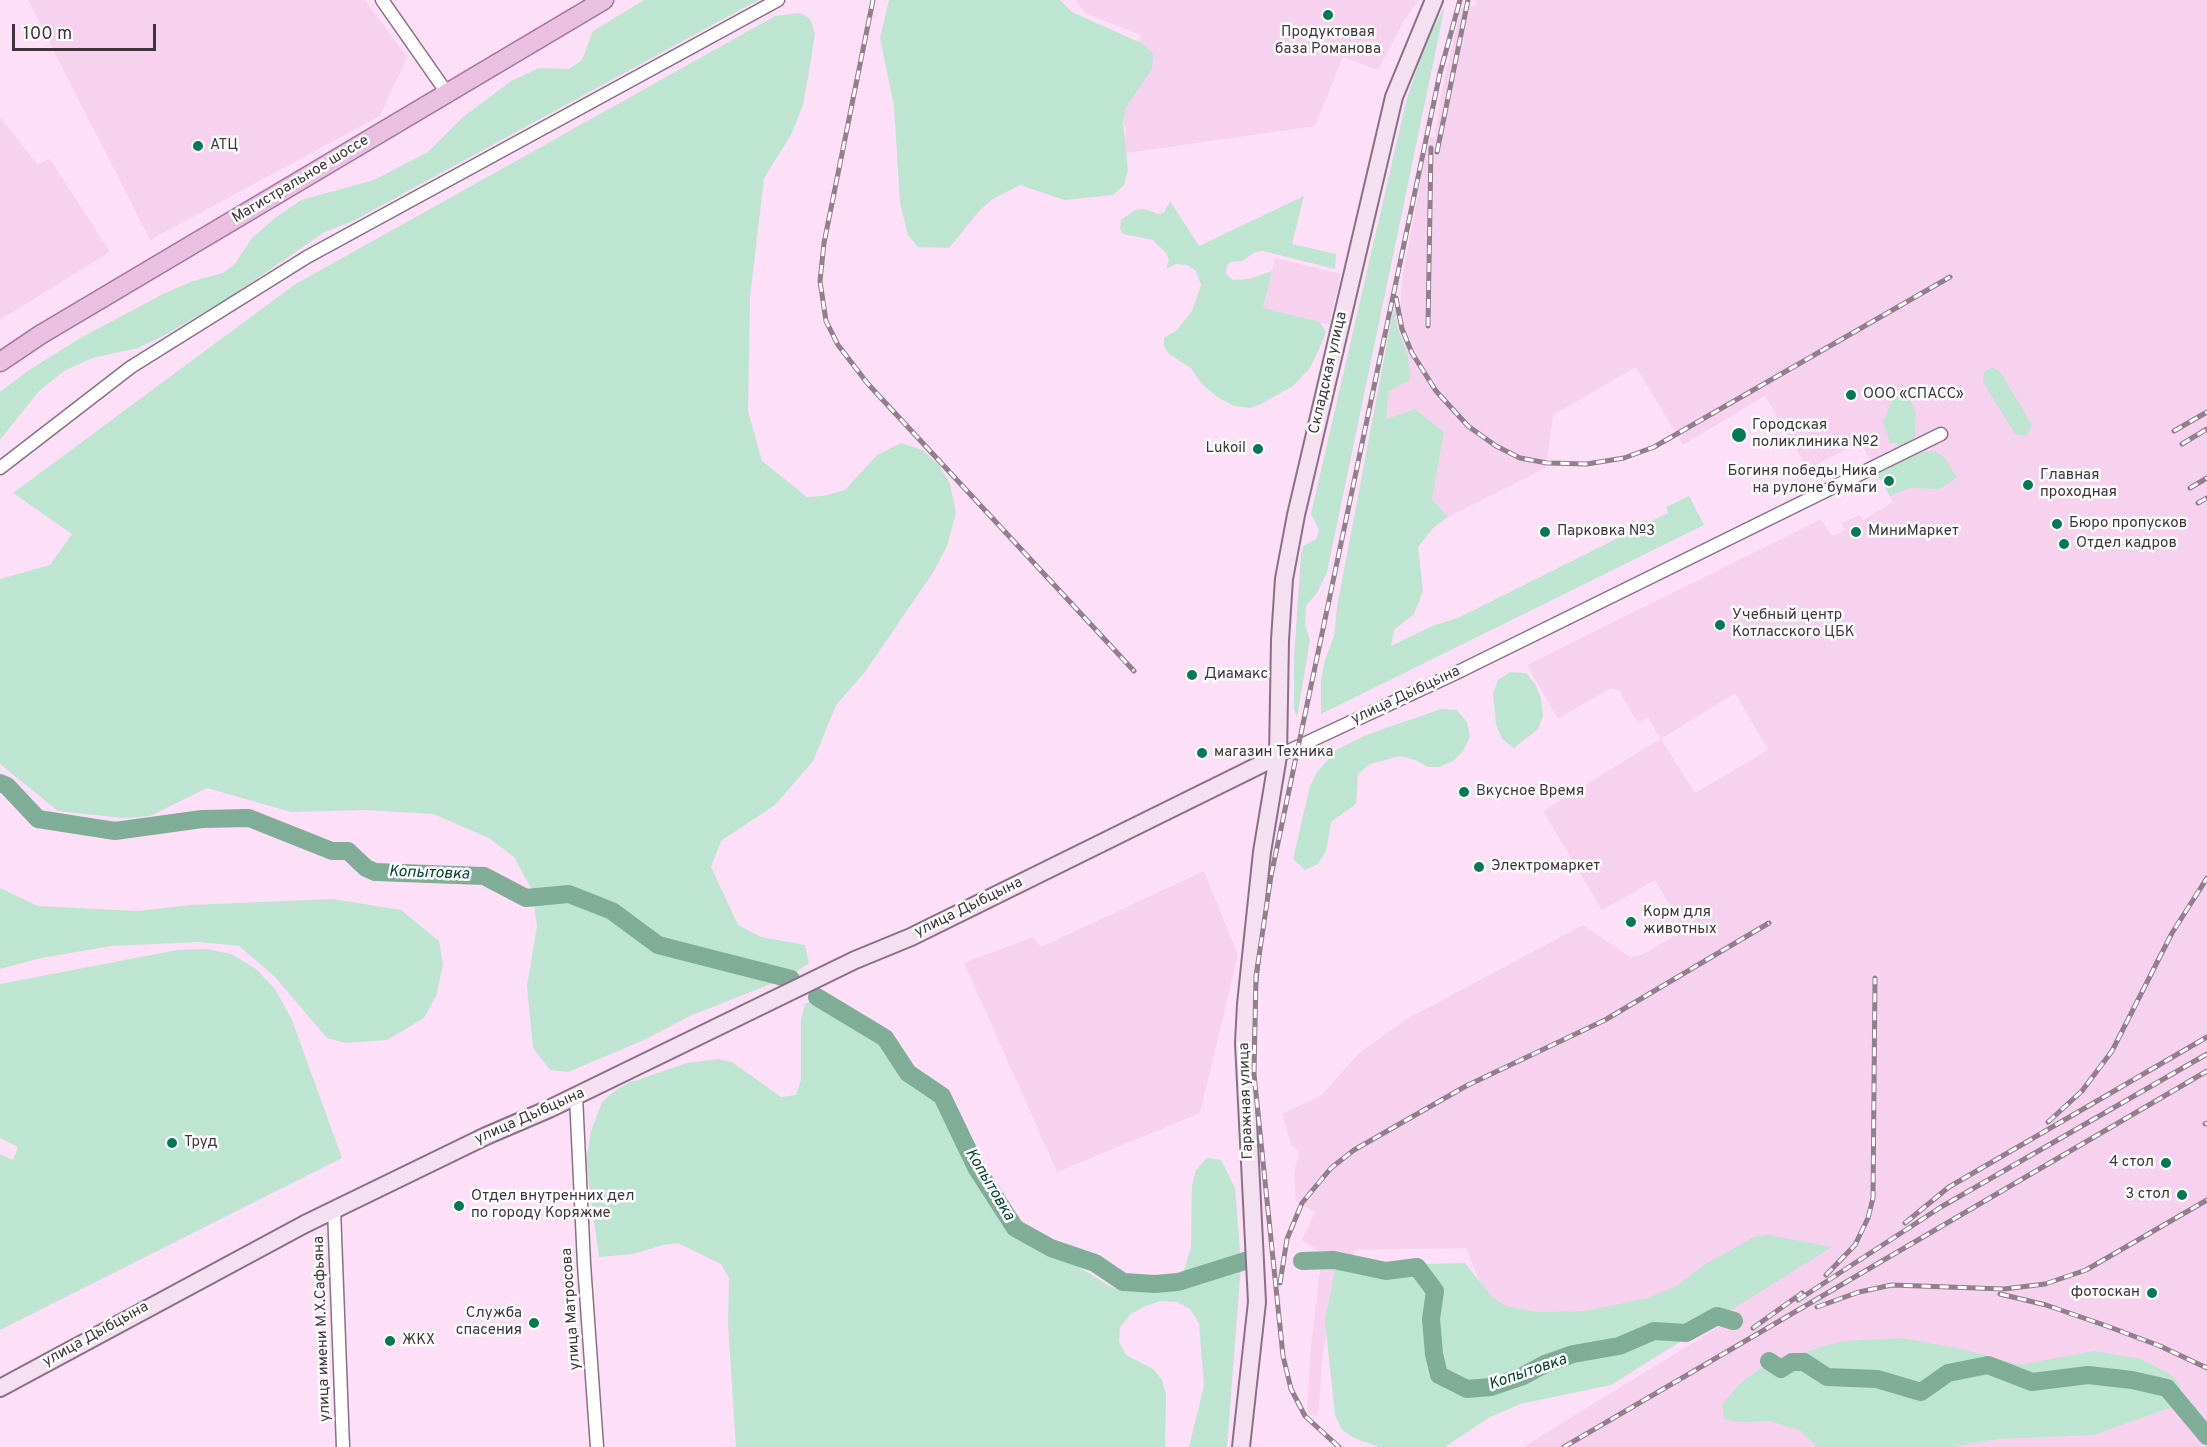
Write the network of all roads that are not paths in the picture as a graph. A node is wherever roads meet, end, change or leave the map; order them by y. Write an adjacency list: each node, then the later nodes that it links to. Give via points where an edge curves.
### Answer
1 (382, 0): 5 (street)
2 (604, 0): 5 (main road, Магистральное шоссе)
3 (778, 0): 8 (street, via 281,273 131,367)
4 (1434, 0): 9 (street, Складская улица, via 1398,83 1296,515 1284,579)
5 (447, 93): 6 (main road, Магистральное шоссе)
6 (0, 362)
7 (1941, 435): 9 (street, улица Дыбцына)
8 (0, 468)
9 (1278, 756): 10 (street, улица Дыбцына); 15 (street, Гаражная улица, via 1262,852 1246,1004 1244,1043 1257,1302)
10 (576, 1096): 11 (street, улица Дыбцына); 14 (street, улица Матросова)
11 (334, 1209): 12 (street, улица Дыбцына); 13 (street, улица имени М.Х.Сафьяна)
12 (0, 1388)
13 (343, 1447)
14 (597, 1447)
15 (1241, 1447)

